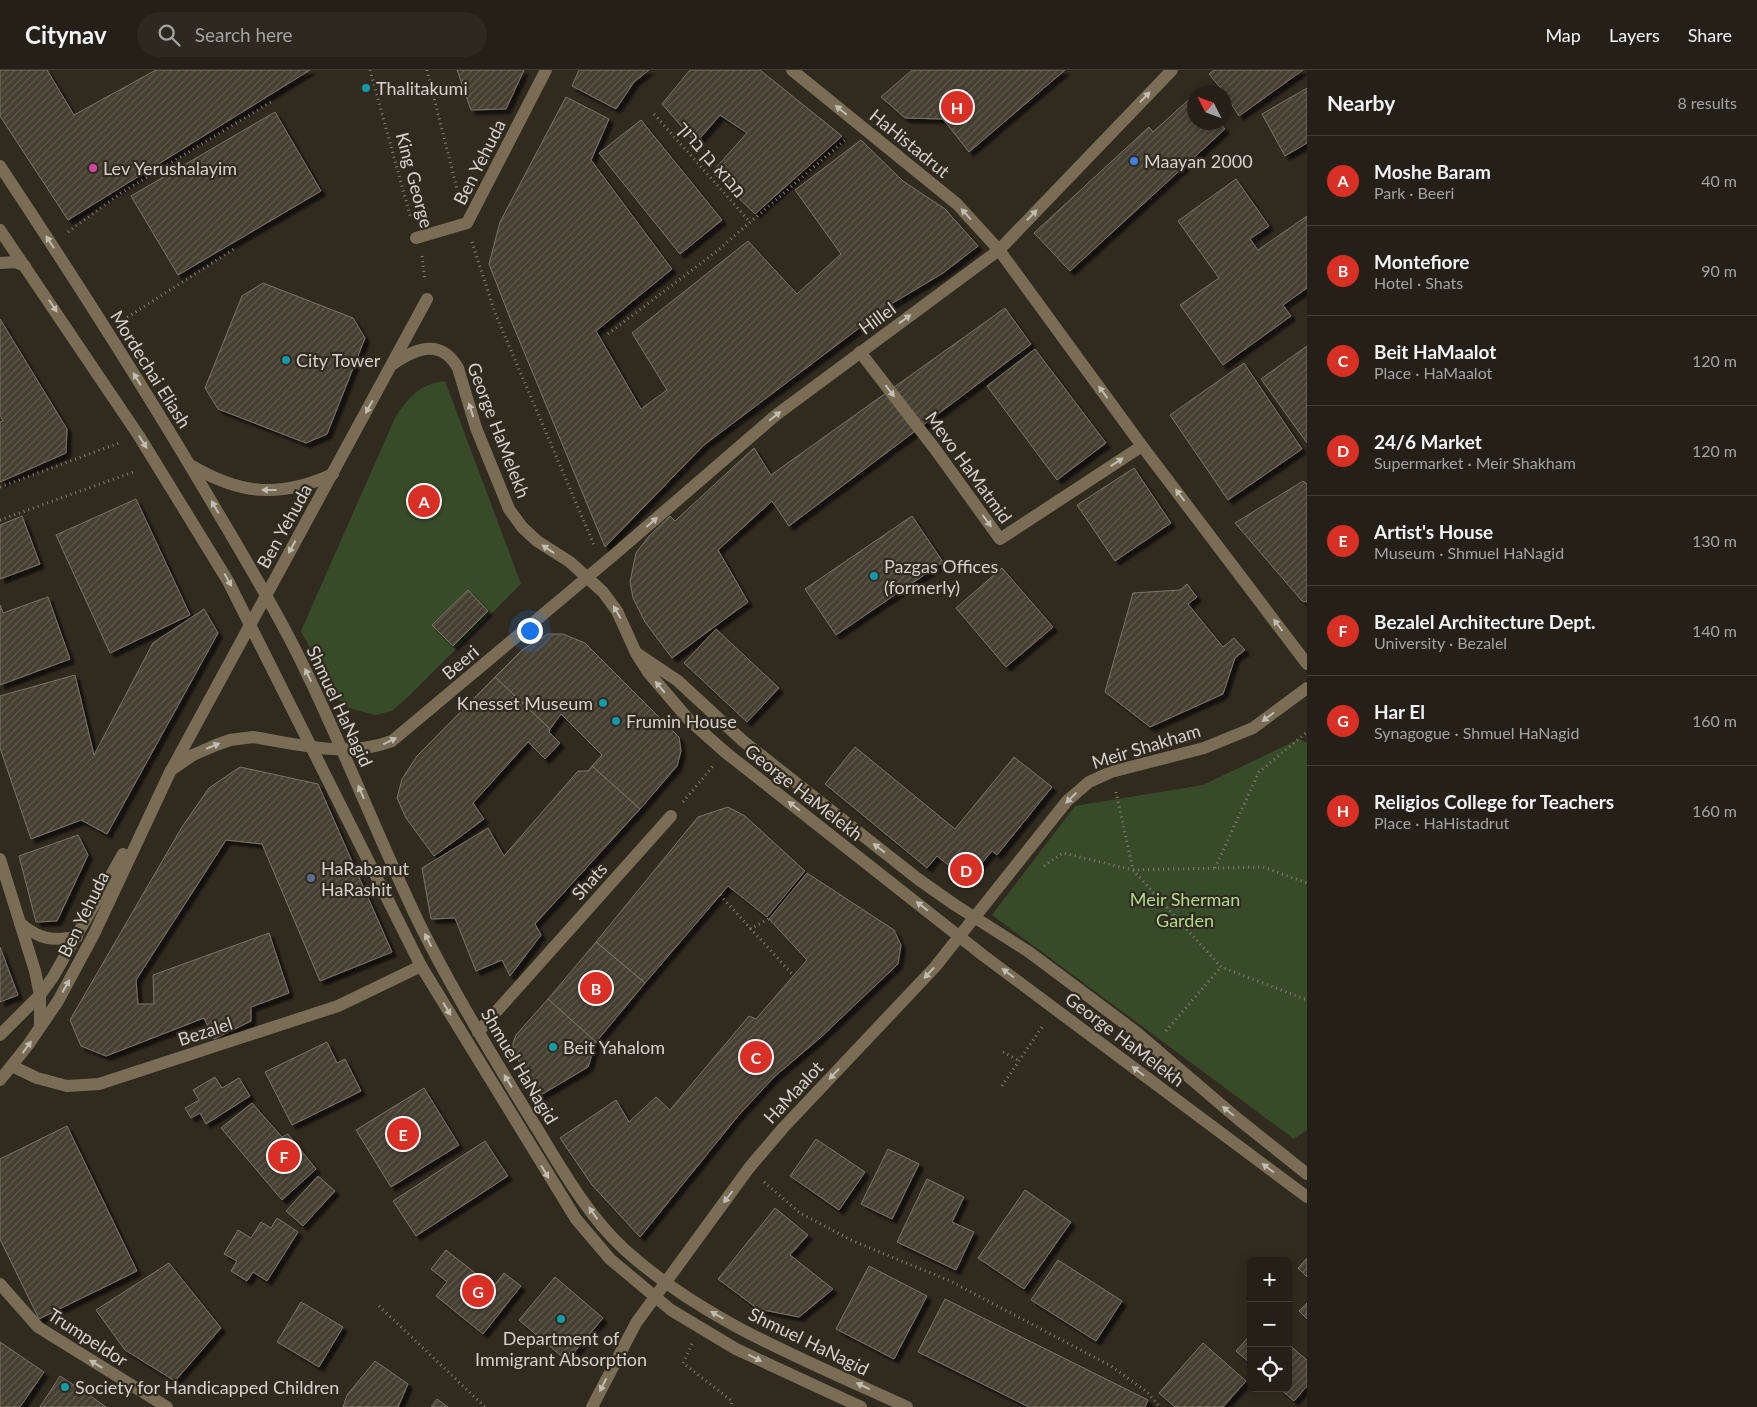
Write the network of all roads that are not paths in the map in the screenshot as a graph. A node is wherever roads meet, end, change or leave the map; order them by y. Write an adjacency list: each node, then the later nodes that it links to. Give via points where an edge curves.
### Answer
1 (546, 70): 6 (street, Ben Yehuda, via 467,223)
2 (792, 70): 7 (street, HaHistadrut, one-way to 2, via 957,204)
3 (1172, 70): 7 (street, Hillel, one-way to 3)
4 (0, 166): 14 (street, Mordechai Eliash, one-way to 4)
5 (0, 230): 9 (street)
6 (416, 238)
7 (999, 250): 11 (street, Hillel, one-way to 7); 13 (street, one-way to 7)
8 (0, 263): 9 (street, via 15,262)
9 (25, 266): 18 (street, one-way to 18, via 156,463 225,575)
10 (427, 299): 12 (street, Ben Yehuda)
11 (860, 352): 13 (street, Mevo HaMatmid, one-way to 13, via 1000,539); 16 (street, Hillel, one-way to 11, via 776,415)
12 (393, 364): 15 (street, Ben Yehuda, one-way to 15); 16 (street, George HaMelekh, one-way to 12, via 537,541 509,509 476,428 454,359 428,348)
13 (1142, 446): 20 (street, one-way to 13)
14 (190, 465): 15 (street, one-way to 14, via 293,488 252,490 224,483); 17 (street, Mordechai Eliash, one-way to 14)
15 (333, 474): 17 (street, Ben Yehuda, one-way to 17)
16 (588, 576): 19 (street, George HaMelekh, one-way to 16, via 617,611); 23 (street, Beeri, one-way to 16, via 392,741)
17 (266, 594): 18 (street, Ben Yehuda); 23 (street, Shmuel HaNagid, one-way to 17, via 324,706)
18 (250, 624): 22 (street, Shmuel HaNagid); 24 (street, Ben Yehuda)
19 (636, 653): 27 (street, one-way to 19, via 918,879 784,774 678,681); 29 (street, George HaMelekh, one-way to 19, via 725,752 677,707)
20 (1307, 664)
21 (1307, 688): 27 (street, Meir Shakham, one-way to 27, via 1253,728 1204,748 1111,772 1088,782 1067,801)
22 (312, 748): 23 (street, Beeri); 24 (street, Beeri, one-way to 22, via 204,750 242,738 253,737); 31 (street, Shmuel HaNagid)
23 (343, 751): 34 (street, Shmuel HaNagid, one-way to 23, via 418,921)
24 (171, 770): 30 (street, Ben Yehuda); 33 (street, Ben Yehuda, one-way to 24, via 94,934)
25 (671, 816): 34 (street, Shats)
26 (0, 859): 28 (street)
27 (974, 918): 29 (street, Meir Shakham); 38 (street, one-way to 27, via 1128,1026 1029,952)
28 (20, 923): 30 (street, via 42,937); 32 (street, via 36,971)
29 (960, 936): 39 (street, George HaMelekh, one-way to 29); 40 (street, HaMaalot, one-way to 40, via 935,967 783,1128 749,1168)
30 (77, 937): 32 (street, Ben Yehuda)
31 (421, 966): 36 (street, Bezalel, via 338,1006 99,1084 67,1086 36,1078); 42 (street, Shmuel HaNagid, one-way to 42, via 576,1219 610,1259)
32 (40, 995): 33 (street); 35 (street, Ben Yehuda)
33 (40, 1028): 36 (street, Ben Yehuda, one-way to 33)
34 (478, 1032): 40 (street, Shmuel HaNagid, one-way to 34, via 623,1248 600,1223)
35 (0, 1035)
36 (12, 1066): 37 (street)
37 (0, 1080)
38 (1307, 1174)
39 (1307, 1197)
40 (664, 1283): 42 (street, HaMaalot); 46 (street, Shmuel HaNagid, one-way to 40, via 762,1339)
41 (0, 1284): 43 (street, Trumpeldor, one-way to 41, via 38,1327)
42 (654, 1297): 44 (street, HaMaalot, one-way to 44); 45 (street, Shmuel HaNagid, one-way to 45, via 700,1328 769,1365)
43 (168, 1407)
44 (592, 1407)
45 (861, 1407)
46 (907, 1407)

